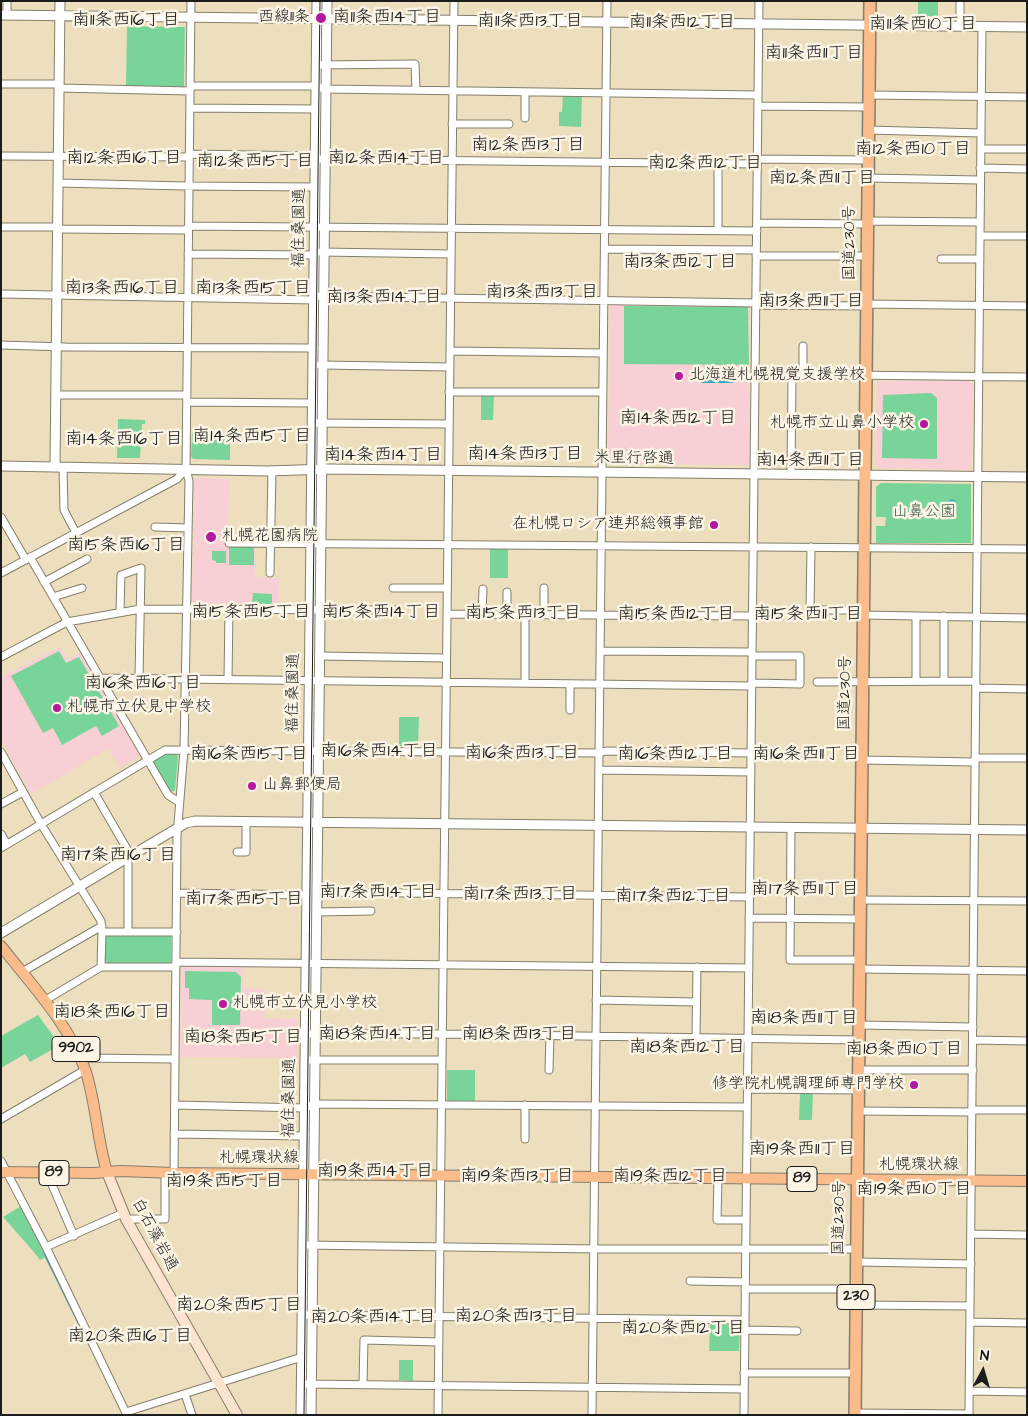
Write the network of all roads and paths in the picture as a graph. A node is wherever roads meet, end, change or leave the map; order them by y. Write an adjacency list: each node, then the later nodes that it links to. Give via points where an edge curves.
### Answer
1 (7, 1): 11 (street)
2 (60, 1): 12 (street)
3 (191, 1): 13 (street)
4 (317, 1): 14 (street, 福住桑園通)
5 (326, 1): 15 (street, 福住桑園通)
6 (454, 1): 16 (street)
7 (608, 1): 17 (street)
8 (759, 1): 18 (street)
9 (870, 1): 19 (highway, 国道230号 / 230)
10 (960, 1): 20 (street)
11 (4, 15): 12 (street)
12 (60, 16): 13 (street); 25 (street)
13 (191, 17): 14 (street); 27 (street)
14 (316, 19): 15 (street); 23 (street, 福住桑園通)
15 (326, 19): 16 (street); 23 (street, 福住桑園通)
16 (454, 20): 17 (street); 30 (street)
17 (607, 22): 18 (street); 32 (street)
18 (759, 23): 19 (street); 33 (street)
19 (869, 25): 20 (street); 36 (highway, 国道230号 / 230)
20 (960, 26): 21 (street)
21 (982, 26): 22 (street); 34 (street)
22 (1027, 27)
23 (321, 65): 26 (street, 福住桑園通); 28 (street, 福住桑園通); 29 (street, via 415,64)
24 (1, 84): 25 (street)
25 (59, 86): 27 (street); 48 (street)
26 (316, 86): 27 (street); 28 (street); 39 (street, 福住桑園通)
27 (190, 89): 38 (street)
28 (326, 90): 29 (street); 50 (street, 福住桑園通)
29 (416, 90): 30 (street)
30 (453, 91): 31 (street); 41 (street)
31 (526, 92): 32 (street); 40 (street)
32 (606, 93): 33 (street); 53 (street)
33 (758, 95): 37 (street)
34 (981, 97): 35 (street); 36 (street); 44 (street)
35 (1027, 97)
36 (868, 101): 37 (street); 43 (highway, 国道230号 / 230)
37 (758, 106): 54 (street)
38 (190, 108): 39 (street); 49 (street)
39 (316, 109): 50 (street, 福住桑園通)
40 (525, 118)
41 (452, 124): 42 (street); 51 (street)
42 (509, 124)
43 (868, 130): 44 (street); 52 (highway, 国道230号 / 230)
44 (981, 133): 45 (street)
45 (981, 148): 46 (street); 56 (street)
46 (1027, 149)
47 (1, 156): 48 (street)
48 (58, 156): 49 (street); 60 (street)
49 (189, 156): 50 (street); 61 (street)
50 (318, 158): 51 (street); 62 (street, 福住桑園通); 68 (street, 福住桑園通)
51 (452, 160): 53 (street); 69 (street)
52 (868, 160): 54 (street); 58 (highway, 国道230号 / 230)
53 (606, 162): 55 (street); 71 (street)
54 (758, 162): 55 (street); 66 (street)
55 (718, 164): 72 (street)
56 (980, 168): 57 (street); 59 (street)
57 (1027, 168)
58 (867, 178): 59 (street); 63 (highway, 国道230号 / 230)
59 (980, 180): 64 (street)
60 (58, 183): 61 (street); 67 (street)
61 (189, 186): 62 (street); 70 (street)
62 (316, 187): 68 (street, 福住桑園通)
63 (867, 222): 64 (street); 66 (street); 80 (highway, 国道230号 / 230)
64 (980, 222): 73 (street)
65 (1, 227): 67 (street)
66 (757, 227): 72 (street); 77 (street)
67 (57, 228): 70 (street); 84 (street)
68 (319, 228): 69 (street); 70 (street, via 192,226); 76 (street, 福住桑園通)
69 (451, 228): 71 (street); 79 (street)
70 (188, 229): 78 (street)
71 (605, 230): 72 (street); 75 (street)
72 (718, 230)
73 (980, 236): 74 (street); 82 (street)
74 (1027, 236)
75 (604, 249): 77 (street); 88 (street)
76 (318, 253): 78 (street); 79 (street); 85 (street, 福住桑園通)
77 (756, 253): 80 (street); 89 (street)
78 (188, 254): 86 (street)
79 (451, 254): 87 (street)
80 (867, 256): 90 (highway, 国道230号 / 230)
81 (941, 259): 82 (street)
82 (980, 259): 91 (street)
83 (1, 294): 84 (street)
84 (57, 296): 86 (street); 94 (street)
85 (317, 297): 86 (street); 87 (street); 97 (street, 福住桑園通); 100 (street, 福住桑園通)
86 (188, 298): 96 (street)
87 (450, 298): 88 (street); 98 (street)
88 (604, 301): 89 (street); 99 (street)
89 (756, 304): 90 (street); 102 (street)
90 (866, 305): 91 (street); 105 (highway, 国道230号 / 230)
91 (979, 305): 92 (street); 106 (street)
92 (1027, 306)
93 (1, 345): 94 (street)
94 (56, 346): 96 (street); 110 (street)
95 (803, 346): 104 (street)
96 (187, 348): 97 (street); 111 (street)
97 (314, 348): 100 (street, 福住桑園通)
98 (450, 351): 99 (street); 101 (street)
99 (603, 353): 109 (street)
100 (318, 365): 101 (street); 112 (street, 福住桑園通); 113 (street, 福住桑園通)
101 (450, 367): 108 (street)
102 (755, 374): 103 (street); 123 (street)
103 (792, 375): 104 (street); 124 (street)
104 (803, 375): 105 (street)
105 (866, 375): 106 (street); 125 (highway, 国道230号 / 230)
106 (979, 376): 107 (street); 126 (street)
107 (1027, 376)
108 (449, 392): 109 (street); 114 (street)
109 (603, 392): 122 (street)
110 (56, 394): 111 (street); 116 (street)
111 (187, 399): 112 (street); 117 (street)
112 (313, 403): 113 (street, 福住桑園通)
113 (317, 423): 114 (street); 119 (street, 福住桑園通); 120 (street, 福住桑園通)
114 (449, 424): 121 (street)
115 (1, 466): 116 (street, 米里行啓通)
116 (59, 467): 117 (street, 米里行啓通); 131 (street, via 64,510)
117 (186, 469): 118 (street, 米里行啓通); 130 (street, via 189,481); 131 (street, via 177,479)
118 (272, 470): 119 (street, 米里行啓通); 133 (street)
119 (312, 470): 120 (street, 米里行啓通); 134 (street, 福住桑園通)
120 (322, 470): 121 (street, 米里行啓通); 134 (street, 福住桑園通)
121 (448, 472): 122 (street, 米里行啓通); 135 (street)
122 (602, 473): 123 (street, 米里行啓通); 136 (street)
123 (754, 475): 124 (street, 米里行啓通); 137 (street)
124 (791, 475): 125 (street, 米里行啓通)
125 (864, 476): 126 (street, 米里行啓通); 139 (highway, 国道230号 / 230)
126 (978, 477): 127 (street, 米里行啓通); 140 (street)
127 (1027, 477)
128 (2, 521): 142 (street)
129 (155, 527): 130 (street)
130 (188, 528): 155 (street)
131 (76, 533): 142 (street)
132 (229, 543): 133 (street)
133 (270, 543): 134 (street); 145 (street)
134 (316, 544): 135 (street); 157 (street, 福住桑園通)
135 (448, 545): 136 (street); 149 (street)
136 (601, 545): 137 (street); 166 (street)
137 (754, 547): 138 (street); 167 (street)
138 (811, 547): 139 (street); 160 (street, via 810,610)
139 (864, 547): 140 (street); 160 (highway, 国道230号 / 230)
140 (977, 549): 141 (street); 170 (street)
141 (1027, 549)
142 (28, 559): 144 (street); 146 (street)
143 (87, 559): 146 (street)
144 (1, 573)
145 (270, 574)
146 (44, 582): 153 (street)
147 (82, 588): 153 (street)
148 (393, 588): 149 (street)
149 (447, 588): 161 (street)
150 (544, 588): 165 (street)
151 (483, 589): 162 (street)
152 (507, 592): 163 (street)
153 (53, 597): 172 (street)
154 (141, 609): 155 (street); 159 (street); 159 (street, via 141,568 121,575); 179 (street)
155 (186, 609): 156 (street); 180 (street)
156 (229, 609): 157 (street); 181 (street)
157 (315, 610): 158 (street); 175 (street, 福住桑園通); 182 (street, 福住桑園通)
158 (396, 610)
159 (120, 612): 172 (street)
160 (863, 613): 168 (street); 187 (highway, 国道230号 / 230)
161 (447, 614): 162 (street); 177 (street)
162 (482, 614): 163 (street)
163 (507, 614): 164 (street)
164 (525, 614): 165 (street); 188 (street)
165 (544, 614): 166 (street)
166 (601, 614): 167 (street); 173 (street)
167 (753, 616): 174 (street)
168 (916, 616): 169 (street); 183 (street)
169 (944, 616): 170 (street); 184 (street)
170 (977, 617): 171 (street); 192 (street)
171 (1027, 618)
172 (68, 622): 176 (street); 178 (street)
173 (600, 651): 174 (street); 190 (street)
174 (752, 654): 191 (street); 191 (street, via 800,656 800,684)
175 (319, 656): 177 (street); 182 (street, 福住桑園通)
176 (1, 657)
177 (446, 658): 185 (street)
178 (100, 678): 179 (street); 202 (street)
179 (139, 678): 180 (street)
180 (185, 679): 181 (street); 195 (street)
181 (228, 680): 182 (street)
182 (314, 681): 185 (street); 196 (street, 福住桑園通)
183 (916, 681): 184 (street); 187 (street)
184 (944, 681): 192 (street)
185 (446, 682): 188 (street); 197 (street)
186 (817, 682): 187 (street)
187 (862, 682): 203 (highway, 国道230号 / 230)
188 (525, 683): 189 (street)
189 (570, 684): 190 (street); 194 (street)
190 (600, 684): 191 (street); 198 (street)
191 (752, 685): 199 (street)
192 (976, 685): 193 (street); 204 (street)
193 (1027, 689)
194 (570, 710)
195 (184, 750): 196 (street); 202 (street, via 164,750); 209 (street)
196 (313, 751): 197 (street); 212 (street, 福住桑園通); 213 (street, 福住桑園通)
197 (445, 752): 198 (street); 215 (street)
198 (599, 753): 199 (street); 205 (street)
199 (751, 753): 206 (street)
200 (2, 757): 207 (street)
201 (1027, 758): 204 (street)
202 (148, 760): 208 (street); 209 (street, via 168,795)
203 (861, 760): 204 (street); 219 (highway, 国道230号 / 230)
204 (975, 760): 221 (street)
205 (599, 770): 206 (street); 216 (street)
206 (751, 772): 217 (street)
207 (23, 792): 210 (street); 214 (street)
208 (94, 792): 214 (street); 226 (street)
209 (180, 802): 220 (street)
210 (1, 804)
211 (246, 821): 212 (street); 220 (street, via 195,821); 225 (street, via 246,852)
212 (307, 822): 213 (street); 231 (street, 福住桑園通)
213 (317, 822): 215 (street); 228 (street, 福住桑園通)
214 (41, 824): 224 (street); 227 (street)
215 (444, 824): 216 (street); 230 (street)
216 (598, 825): 217 (street); 232 (street)
217 (750, 826): 218 (street); 233 (street)
218 (791, 827): 219 (street); 240 (street)
219 (860, 828): 221 (street); 234 (highway, 国道230号 / 230)
220 (178, 829): 226 (street); 229 (street)
221 (974, 829): 222 (street); 235 (street)
222 (1027, 830)
223 (1, 834): 224 (street)
224 (4, 846)
225 (237, 852)
226 (130, 856): 227 (street); 243 (street)
227 (80, 887): 242 (street, via 101,921); 245 (street)
228 (317, 892): 230 (street); 238 (street, 福住桑園通)
229 (177, 893): 231 (street); 244 (street)
230 (444, 894): 232 (street); 248 (street)
231 (307, 895): 247 (street, 福住桑園通)
232 (597, 895): 233 (street); 251 (street)
233 (750, 897): 239 (street)
234 (860, 900): 235 (street); 241 (highway, 国道230号 / 230)
235 (974, 901): 236 (street); 255 (street)
236 (1027, 902)
237 (371, 911): 238 (street)
238 (317, 912): 247 (street, 福住桑園通)
239 (749, 918): 240 (street); 254 (street)
240 (790, 918): 241 (street); 249 (street, via 790,960)
241 (860, 919): 249 (highway, 国道230号 / 230)
242 (102, 929): 243 (street); 252 (street); 257 (street)
243 (128, 932): 244 (street)
244 (176, 932): 250 (street)
245 (1, 933)
246 (1, 946): 257 (main road, 9902)
247 (311, 963): 248 (street); 250 (street); 263 (street, 福住桑園通)
248 (443, 964): 251 (street); 264 (street)
249 (860, 964): 255 (street); 261 (highway, 国道230号 / 230)
250 (176, 965): 252 (street); 273 (street)
251 (597, 966): 253 (street); 258 (street)
252 (101, 967): 259 (street)
253 (697, 967): 254 (street); 260 (street)
254 (749, 968): 268 (street)
255 (974, 970): 256 (street); 262 (street)
256 (1027, 971)
257 (22, 972): 259 (main road, 9902)
258 (596, 1000): 260 (street); 266 (street)
259 (44, 1001): 272 (main road, 9902, via 61,1022)
260 (696, 1002): 267 (street)
261 (858, 1025): 262 (street); 269 (highway, 国道230号 / 230)
262 (973, 1027): 270 (street)
263 (311, 1034): 264 (street); 274 (street, 福住桑園通)
264 (442, 1034): 265 (street); 275 (street)
265 (550, 1036): 266 (street); 277 (street)
266 (596, 1036): 267 (street); 286 (street)
267 (696, 1038): 268 (street)
268 (748, 1039): 269 (street); 280 (street)
269 (858, 1040): 278 (highway, 国道230号 / 230)
270 (973, 1040): 271 (street); 279 (street)
271 (1027, 1041)
272 (81, 1058): 273 (street); 276 (main road, 9902)
273 (175, 1059): 285 (street)
274 (310, 1060): 275 (street); 282 (street, 福住桑園通); 287 (street, 福住桑園通)
275 (442, 1060): 283 (street)
276 (85, 1070): 292 (street); 299 (main road, 9902)
277 (549, 1070)
278 (858, 1070): 279 (street); 281 (highway, 国道230号 / 230)
279 (973, 1070): 291 (street)
280 (748, 1089): 281 (street); 288 (street)
281 (858, 1090): 290 (highway, 国道230号 / 230)
282 (314, 1104): 283 (street); 287 (street); 301 (street, 福住桑園通)
283 (441, 1105): 284 (street); 302 (street)
284 (525, 1105): 286 (street); 295 (street)
285 (175, 1106): 287 (street); 293 (street)
286 (595, 1106): 288 (street); 303 (street)
287 (305, 1108): 294 (street, 福住桑園通)
288 (747, 1108): 305 (street)
289 (1027, 1110): 291 (street)
290 (858, 1111): 291 (street); 306 (highway, 国道230号 / 230)
291 (972, 1111): 307 (street)
292 (1, 1119)
293 (174, 1134): 294 (street); 300 (street)
294 (305, 1136): 301 (street, 福住桑園通)
295 (525, 1139)
296 (1, 1162): 297 (street)
297 (4, 1172): 298 (main road, 札幌環状線 / 89); 315 (street)
298 (47, 1172): 299 (main road, 札幌環状線 / 89); 313 (street)
299 (107, 1172): 300 (main road, 札幌環状線 / 89); 309 (main road, 白石藻岩通)
300 (170, 1173): 301 (main road, 札幌環状線 / 89); 309 (street, via 166,1219)
301 (308, 1174): 302 (main road, 札幌環状線 / 89); 314 (street, 福住桑園通)
302 (440, 1175): 303 (main road, 札幌環状線 / 89); 316 (street)
303 (594, 1177): 304 (main road, 札幌環状線 / 89); 317 (street)
304 (718, 1178): 305 (main road, 札幌環状線 / 89); 310 (street, via 717,1220)
305 (746, 1179): 306 (main road, 札幌環状線 / 89); 310 (street)
306 (857, 1180): 307 (main road, 札幌環状線 / 89); 319 (highway, 国道230号 / 230)
307 (972, 1181): 308 (main road, 札幌環状線 / 89); 311 (street)
308 (1027, 1181)
309 (125, 1216): 313 (street); 339 (main road, 白石藻岩通)
310 (746, 1220): 318 (street)
311 (971, 1234): 312 (street); 321 (street)
312 (1027, 1235)
313 (74, 1236): 315 (street)
314 (308, 1245): 316 (street); 327 (street, 福住桑園通)
315 (46, 1247): 348 (street)
316 (440, 1247): 317 (street); 328 (street)
317 (594, 1248): 318 (street); 329 (street)
318 (746, 1249): 319 (street); 323 (street)
319 (856, 1249): 320 (highway, 国道230号 / 230)
320 (856, 1262): 321 (street); 324 (highway, 国道230号 / 230)
321 (971, 1264): 326 (street)
322 (690, 1281): 323 (street)
323 (745, 1285): 324 (street); 330 (street)
324 (856, 1289): 325 (highway, 国道230号 / 230)
325 (856, 1305): 326 (street); 338 (highway, 国道230号 / 230)
326 (970, 1306): 331 (street)
327 (307, 1315): 328 (street); 336 (street, 福住桑園通); 340 (street, 福住桑園通)
328 (439, 1316): 329 (street); 335 (street)
329 (593, 1318): 330 (street); 343 (street)
330 (745, 1320): 333 (street)
331 (970, 1322): 332 (street); 345 (street)
332 (1027, 1323)
333 (745, 1330): 334 (street); 337 (street)
334 (797, 1331)
335 (439, 1342): 341 (street, via 364,1340); 342 (street)
336 (302, 1357): 339 (street); 340 (street, 福住桑園通)
337 (744, 1373): 338 (street); 344 (street)
338 (855, 1373): 349 (highway, 国道230号 / 230)
339 (219, 1384): 347 (street); 351 (main road, 白石藻岩通)
340 (307, 1384): 341 (street); 352 (street, 福住桑園通); 353 (street, 福住桑園通)
341 (363, 1384): 342 (street)
342 (438, 1385): 343 (street); 354 (street)
343 (592, 1388): 344 (street); 355 (street)
344 (744, 1389): 356 (street)
345 (970, 1391): 346 (street); 357 (street)
346 (1027, 1392)
347 (185, 1394): 348 (street); 350 (street)
348 (127, 1413)
349 (855, 1414): 357 (street)
350 (192, 1415)
351 (237, 1415)
352 (301, 1415)
353 (311, 1415)
354 (438, 1415)
355 (592, 1415)
356 (744, 1415)
357 (969, 1415)

